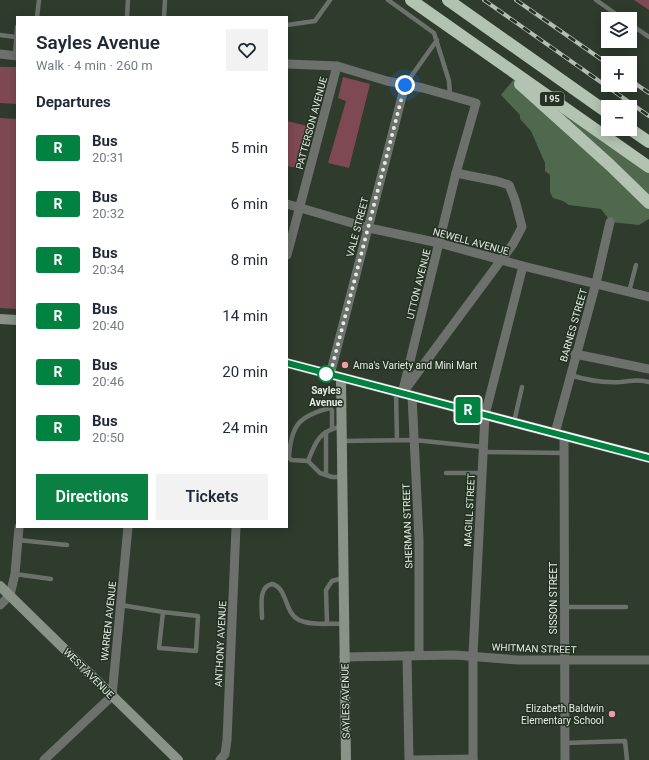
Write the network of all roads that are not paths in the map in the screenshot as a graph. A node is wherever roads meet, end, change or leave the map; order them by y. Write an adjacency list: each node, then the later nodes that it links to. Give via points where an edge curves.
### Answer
1 (39, 0): 10 (lane)
2 (128, 0): 11 (lane)
3 (165, 0): 12 (lane)
4 (330, 0): 13 (lane, via 315,21)
5 (388, 0): 19 (lane, via 434,33)
6 (411, 0): 15 (highway, I 95)
7 (448, 0): 26 (highway, I 95)
8 (596, 0): 9 (lane)
9 (613, 12)
10 (37, 16)
11 (127, 16)
12 (164, 16)
13 (288, 25)
14 (637, 29): 18 (lane)
15 (456, 31): 29 (highway, I 95); 31 (highway, via 551,111)
16 (0, 35): 17 (lane)
17 (16, 37): 21 (lane)
18 (649, 37)
19 (437, 40): 24 (lane); 25 (lane, via 449,81)
20 (0, 54): 21 (street)
21 (16, 56)
22 (288, 64): 23 (street)
23 (337, 66): 24 (street); 33 (street, PATTERSON AVENUE)
24 (405, 85): 25 (street); 35 (street, VALE STREET)
25 (450, 95): 30 (street, UTTON AVENUE, via 476,103)
26 (601, 108)
27 (637, 134): 28 (highway)
28 (649, 142)
29 (649, 167)
30 (456, 173): 36 (street, UTTON AVENUE); 38 (street, via 509,185 522,227)
31 (649, 203)
32 (288, 204): 33 (street, NEWELL AVENUE)
33 (300, 208): 35 (street, NEWELL AVENUE); 37 (street, PATTERSON AVENUE)
34 (610, 222): 41 (street, BARNES STREET)
35 (369, 228): 36 (street, NEWELL AVENUE); 49 (street, VALE STREET)
36 (439, 243): 38 (street, NEWELL AVENUE); 54 (street, UTTON AVENUE)
37 (288, 251)
38 (501, 260): 40 (street, NEWELL AVENUE); 54 (street)
39 (636, 265): 42 (lane)
40 (523, 266): 41 (street, NEWELL AVENUE); 56 (street, MAGILL STREET)
41 (596, 283): 42 (street, NEWELL AVENUE); 46 (street, BARNES STREET)
42 (629, 292): 43 (street, NEWELL AVENUE)
43 (649, 297)
44 (0, 318): 45 (street)
45 (16, 320)
46 (575, 354): 48 (street); 50 (street, BARNES STREET)
47 (288, 363): 49 (street)
48 (649, 369)
49 (330, 375): 51 (street)
50 (570, 375): 52 (lane, via 586,380 622,382 635,379); 60 (street, BARNES STREET)
51 (342, 379): 54 (street); 58 (street, SAYLES AVENUE)
52 (649, 382)
53 (522, 387): 57 (lane)
54 (399, 393): 55 (street); 61 (lane)
55 (412, 396): 56 (street); 62 (street, SHERMAN STREET)
56 (485, 414): 57 (street); 64 (street, MAGILL STREET)
57 (514, 422): 60 (street)
58 (337, 428): 59 (lane); 63 (street, SAYLES AVENUE); 67 (lane, via 330,408 310,413 298,424 290,440 289,457 291,460)
59 (326, 432): 67 (lane, via 317,439); 70 (lane)
60 (559, 434): 65 (street, SISSON STREET); 66 (street)
61 (397, 440): 62 (lane); 63 (lane)
62 (414, 440): 64 (lane); 90 (street, SHERMAN STREET, via 419,539)
63 (342, 441): 71 (street, SAYLES AVENUE)
64 (483, 449): 65 (lane); 69 (street, MAGILL STREET)
65 (564, 454): 84 (street, SISSON STREET)
66 (649, 458)
67 (308, 461): 70 (lane)
68 (446, 473): 69 (lane)
69 (482, 473): 92 (street, MAGILL STREET)
70 (326, 475): 71 (lane, via 332,478)
71 (342, 477): 78 (street, SAYLES AVENUE)
72 (20, 528): 75 (street)
73 (128, 528): 82 (street, WARREN AVENUE)
74 (236, 528): 101 (street, ANTHONY AVENUE, via 227,740 225,754)
75 (18, 540): 76 (lane); 77 (street)
76 (67, 545)
77 (15, 574): 79 (lane); 81 (street)
78 (344, 578): 88 (lane, via 332,581 326,590); 89 (street, SAYLES AVENUE)
79 (51, 579)
80 (0, 586): 81 (street, WEST AVENUE)
81 (10, 595): 83 (street); 96 (street, WEST AVENUE)
82 (121, 604): 86 (lane); 96 (street, WARREN AVENUE)
83 (0, 605)
84 (565, 607): 85 (lane); 94 (street, SISSON STREET)
85 (626, 607)
86 (163, 612): 86 (lane, via 160,648 196,651 198,616)
87 (262, 618): 88 (lane, via 262,593 265,587 272,584 281,590 287,607 299,620)
88 (327, 623): 89 (lane)
89 (344, 624): 93 (street, SAYLES AVENUE)
90 (419, 655): 91 (street, WHITMAN STREET); 92 (street, WHITMAN STREET)
91 (407, 656): 93 (street); 103 (street)
92 (472, 656): 94 (street, WHITMAN STREET); 98 (street, MAGILL STREET)
93 (344, 657): 102 (street, SAYLES AVENUE)
94 (564, 660): 95 (street, WHITMAN STREET); 97 (street, SISSON STREET)
95 (649, 660)
96 (112, 696): 99 (street); 100 (street, WEST AVENUE)
97 (564, 743): 104 (street, SISSON STREET); 105 (lane, via 625,741)
98 (472, 759): 103 (street)
99 (44, 760)
100 (178, 760)
101 (220, 760)
102 (346, 760)
103 (410, 760)
104 (565, 760)
105 (627, 760)

